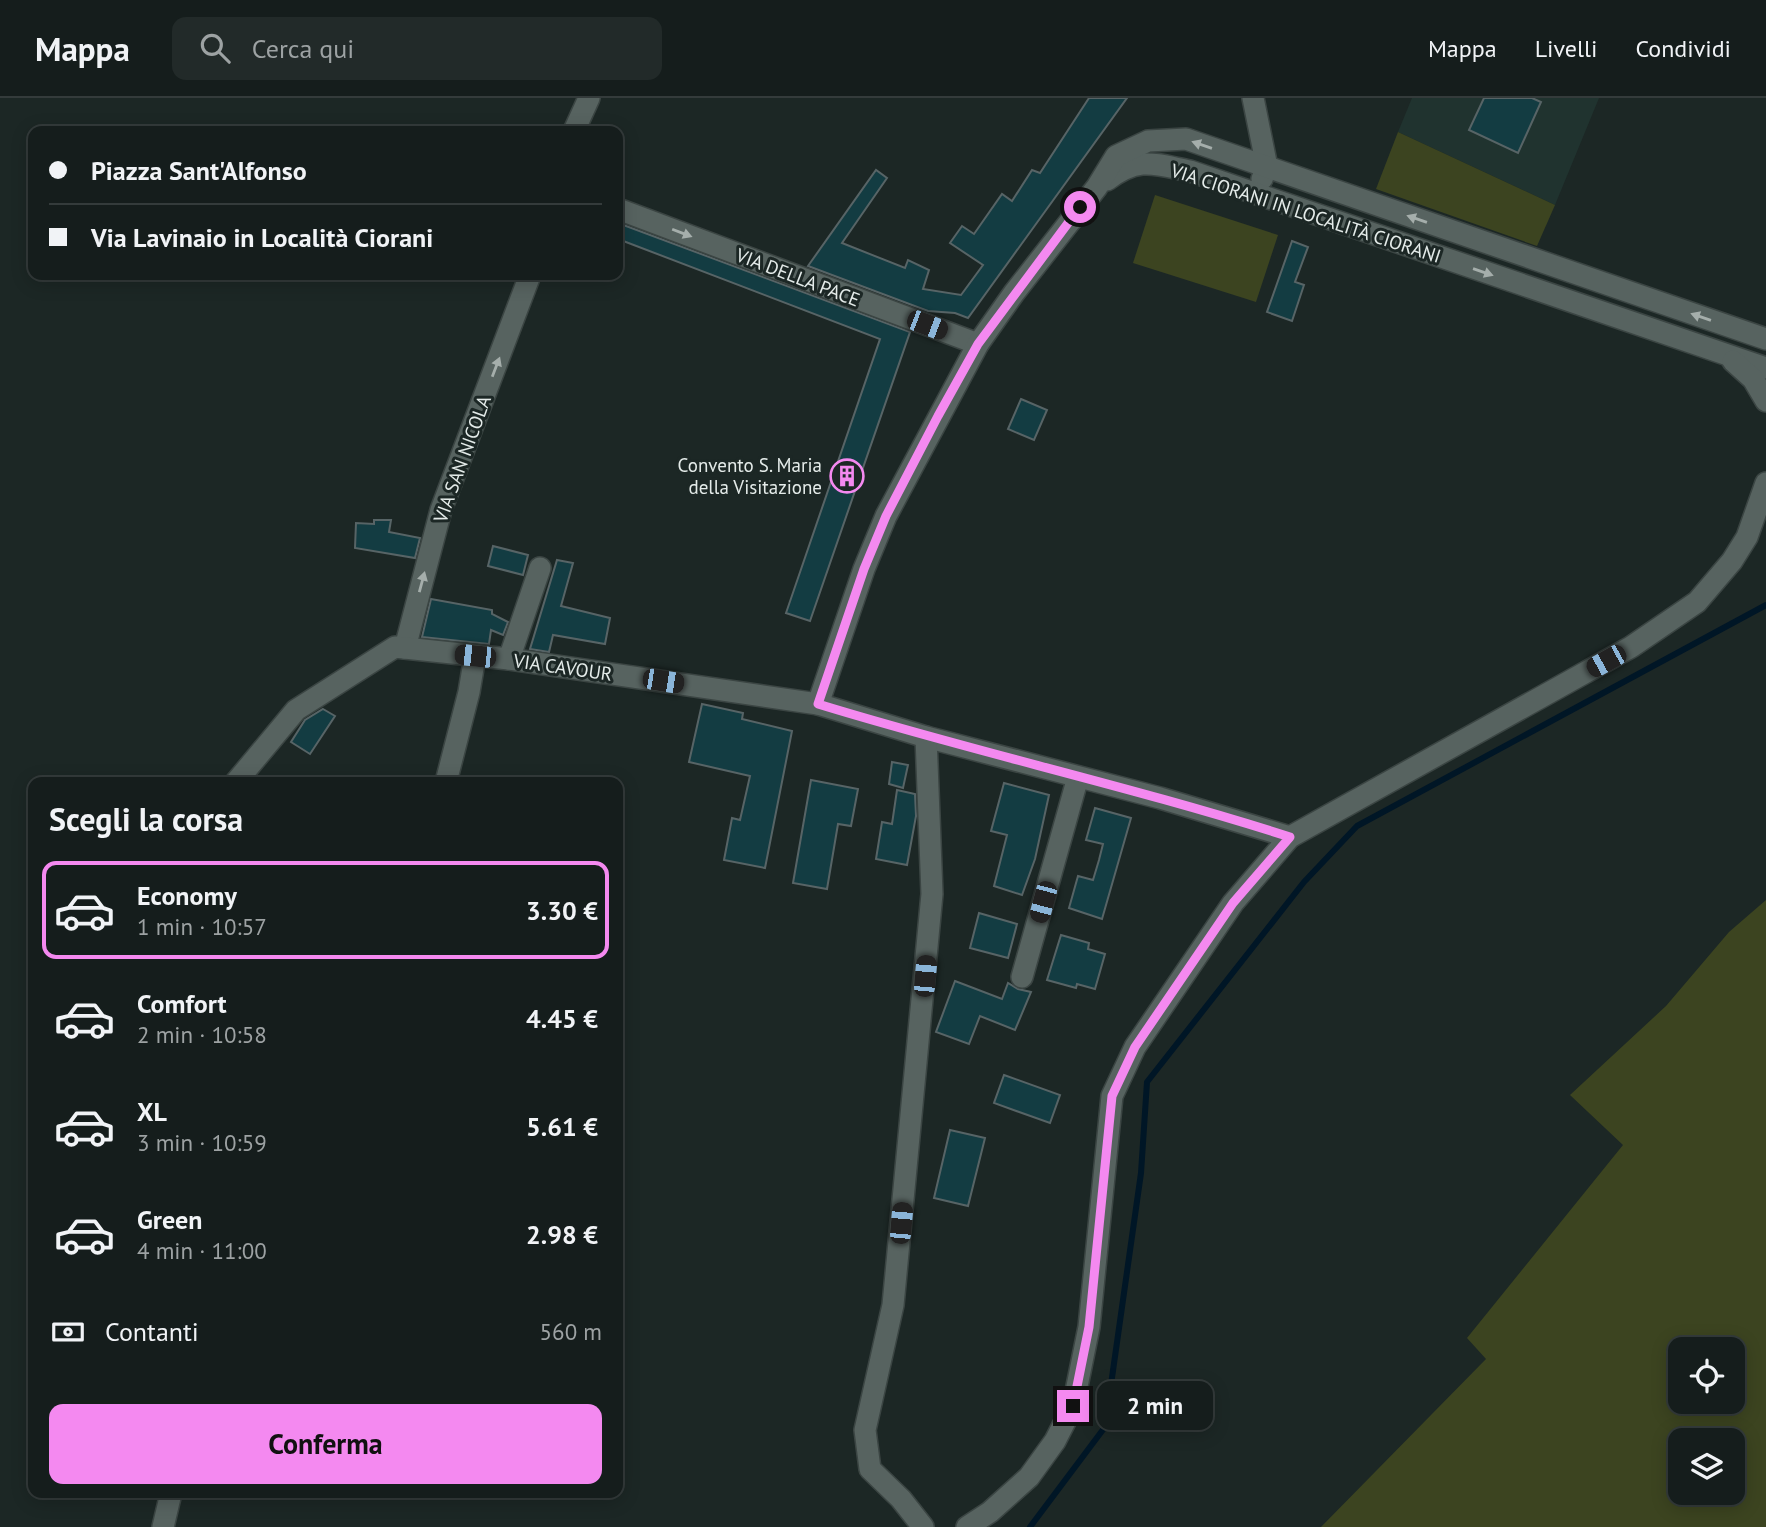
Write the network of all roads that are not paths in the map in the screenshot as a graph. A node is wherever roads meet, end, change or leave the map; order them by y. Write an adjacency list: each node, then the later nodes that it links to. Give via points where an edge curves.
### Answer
1 (589, 98): 3 (street)
2 (1253, 98): 4 (street)
3 (576, 126)
4 (1267, 167): 5 (street, VIA CIORANI IN LOCALITÀ CIORANI, one-way to 5, via 1186,139 1148,141 1116,156); 6 (street); 9 (street, VIA CIORANI IN LOCALITÀ CIORANI, one-way to 4)
5 (1097, 187): 6 (street, VIA CIORANI IN LOCALITÀ CIORANI, via 1125,166 1151,163); 10 (street)
6 (1257, 194): 11 (street, VIA CIORANI IN LOCALITÀ CIORANI, one-way to 11)
7 (623, 211): 10 (street, VIA DELLA PACE, one-way to 10)
8 (528, 280): 16 (street, VIA SAN NICOLA, one-way to 8, via 441,510)
9 (1766, 339)
10 (978, 344): 19 (street, via 886,516)
11 (1723, 353): 12 (street, VIA CIORANI IN LOCALITÀ CIORANI); 13 (street, via 1753,379)
12 (1766, 368)
13 (1766, 401)
14 (1766, 483): 24 (street, via 1747,537 1697,602 1631,647)
15 (540, 568): 18 (street)
16 (405, 648): 17 (street, VIA CAVOUR); 22 (street, via 395,647 296,710)
17 (475, 656): 18 (street, VIA CAVOUR); 23 (street)
18 (509, 659): 19 (street, VIA CAVOUR)
19 (818, 704): 20 (street, VIA CAVOUR)
20 (926, 737): 21 (street, VIA CAVOUR); 28 (street, via 932,894 894,1305 865,1430 870,1469)
21 (1078, 776): 24 (street, VIA CAVOUR); 25 (street)
22 (240, 777)
23 (447, 777)
24 (1290, 837): 29 (street, via 1233,903 1135,1047 1112,1096 1089,1327 1073,1406 1029,1477)
25 (1022, 977)
26 (170, 1498): 27 (street)
27 (163, 1527)
28 (923, 1527)
29 (967, 1527)

